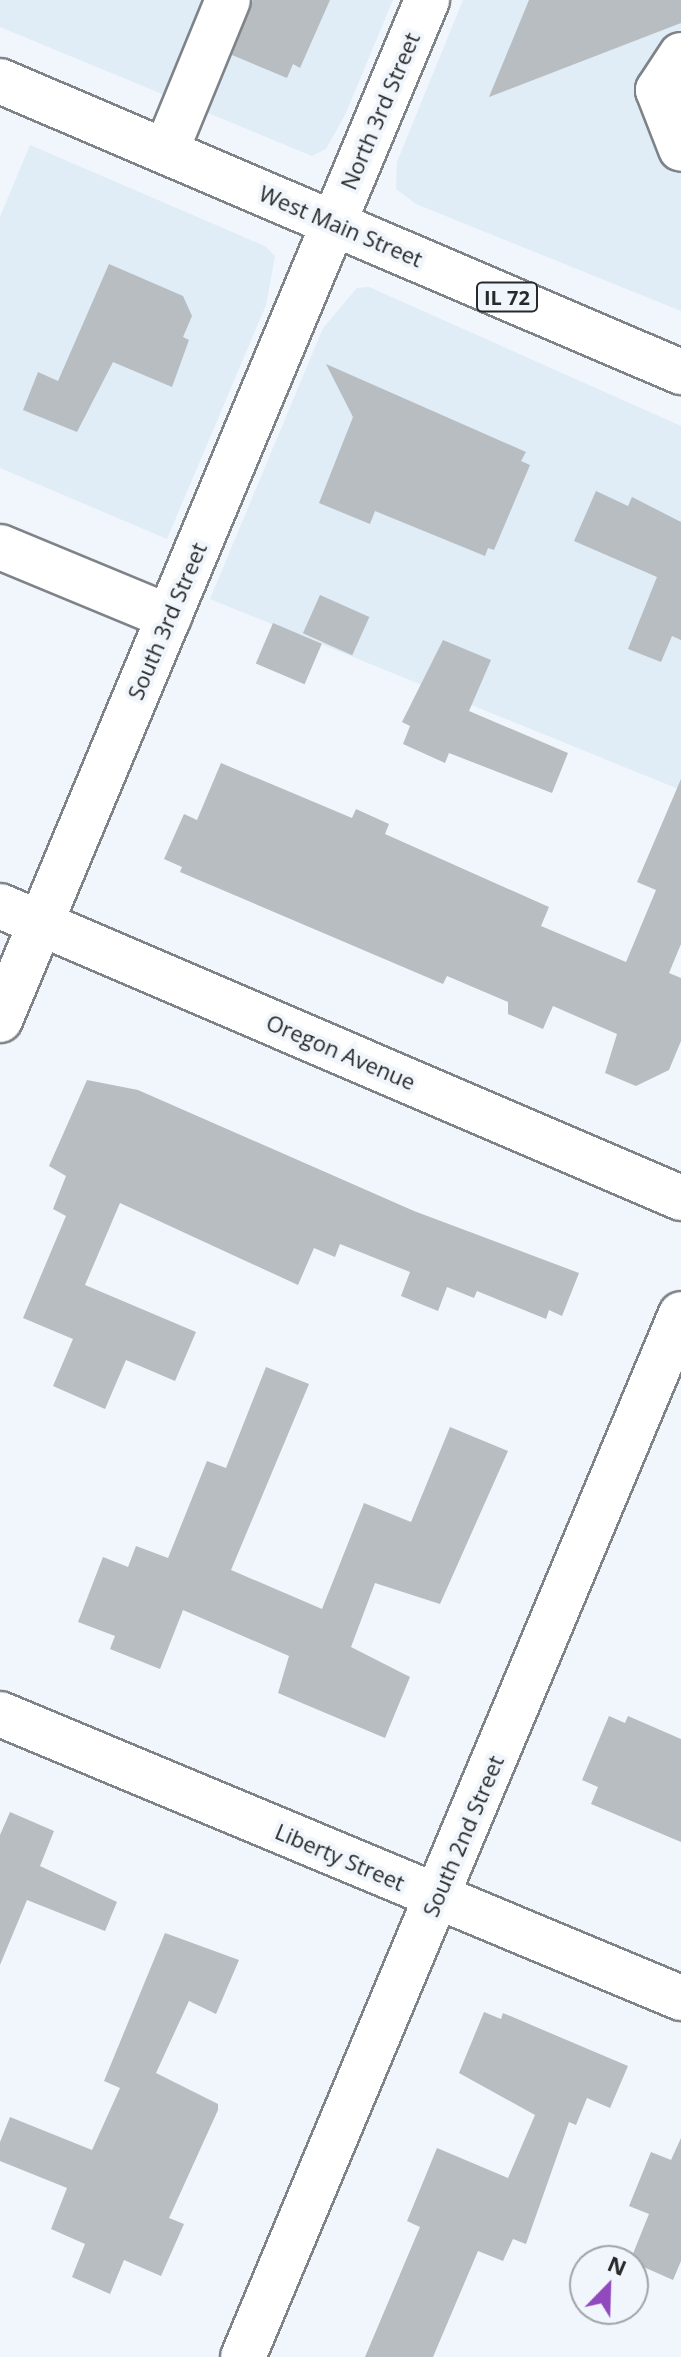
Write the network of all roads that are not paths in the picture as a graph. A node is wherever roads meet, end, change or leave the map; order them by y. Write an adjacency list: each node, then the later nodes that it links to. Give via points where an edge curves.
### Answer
1 (228, 0): 6 (street)
2 (427, 0): 7 (street, North 3rd Street)
3 (681, 55): 5 (street, via 658,90)
4 (0, 81): 6 (street, West Main Street / IL 72)
5 (681, 149)
6 (166, 151): 7 (street, West Main Street / IL 72)
7 (333, 222): 8 (street, West Main Street / IL 72); 10 (street, South 3rd Street)
8 (681, 372)
9 (0, 547): 10 (street)
10 (169, 617): 12 (street, South 3rd Street)
11 (0, 906): 12 (street, Oregon Avenue)
12 (41, 923): 13 (street, South 3rd Street); 14 (street, Oregon Avenue)
13 (0, 1020)
14 (681, 1198)
15 (681, 1314): 17 (street, South 2nd Street)
16 (0, 1714): 17 (street, Liberty Street)
17 (437, 1898): 18 (street, Liberty Street); 19 (street, South 2nd Street)
18 (681, 1998)
19 (243, 2357)

